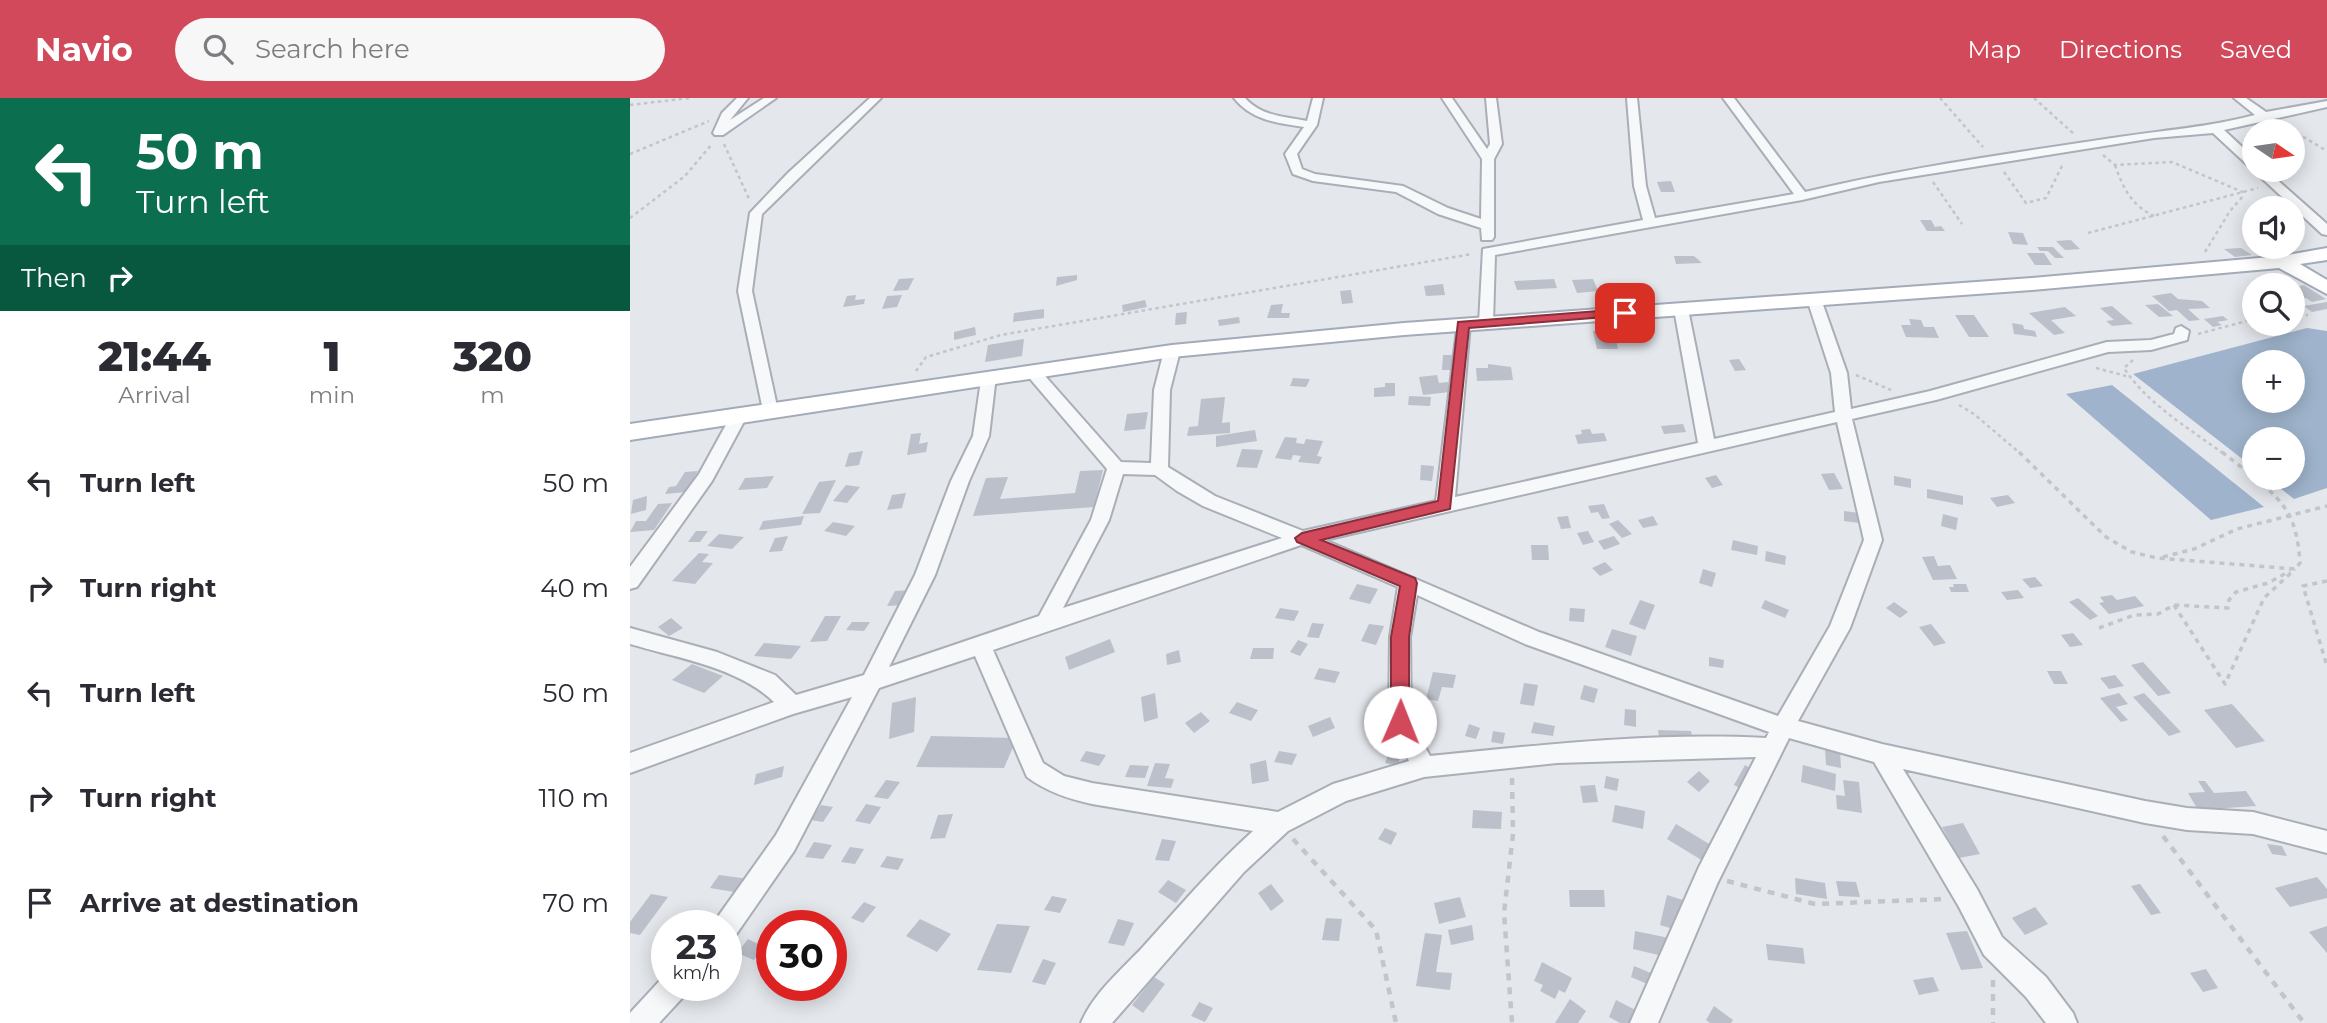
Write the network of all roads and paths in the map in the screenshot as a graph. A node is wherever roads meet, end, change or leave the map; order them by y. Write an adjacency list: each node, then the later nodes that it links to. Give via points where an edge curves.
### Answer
1 (690, 98): 15 (path)
2 (743, 98): 16 (street)
3 (771, 98): 20 (street)
4 (876, 98): 33 (street)
5 (1239, 98): 18 (street, via 1261,115)
6 (1318, 98): 18 (street)
7 (1447, 98): 26 (street)
8 (1491, 98): 26 (street, via 1496,144)
9 (1632, 98): 36 (street, via 1640,187)
10 (1728, 98): 32 (street)
11 (1940, 98): 27 (path)
12 (2034, 98): 21 (path)
13 (2239, 98): 17 (street)
14 (2327, 104): 17 (street)
15 (630, 105)
16 (727, 113): 20 (street); 24 (path)
17 (2264, 116): 19 (street); 23 (path)
18 (1311, 125): 38 (street, via 1292,154 1297,171 1399,189 1443,211)
19 (2216, 129): 21 (street); 25 (street)
20 (719, 133): 33 (path); 35 (path, via 696,166)
21 (2089, 145): 22 (street); 28 (path)
22 (2068, 148): 27 (street); 27 (path, via 2046,198 2026,203)
23 (2327, 150)
24 (630, 154)
25 (2242, 154)
26 (1488, 159): 38 (street)
27 (1994, 160): 29 (street)
28 (2115, 165): 31 (path, via 2172,162); 34 (path, via 2137,209)
29 (1928, 170): 32 (street); 37 (path)
30 (2272, 182): 39 (street)
31 (2245, 193): 34 (path); 44 (path)
32 (1802, 196): 36 (street)
33 (756, 213): 64 (street, via 745,291)
34 (2155, 216): 40 (path)
35 (630, 218)
36 (1650, 222): 41 (street)
37 (1962, 224)
38 (1486, 225): 41 (street)
39 (2327, 231)
40 (2088, 233)
41 (1488, 252): 50 (street); 61 (path, via 1001,335 926,357)
42 (2327, 254): 43 (main road)
43 (2282, 262): 44 (main road); 45 (main road)
44 (2196, 270): 46 (main road)
45 (2327, 288)
46 (1814, 299): 47 (main road); 58 (street)
47 (1681, 309): 50 (main road); 68 (street)
48 (2305, 315): 49 (path)
49 (2308, 315)
50 (1486, 323): 52 (main road)
51 (2242, 323): 53 (path, via 2213,332)
52 (1463, 324): 55 (main road); 73 (street)
53 (2182, 334): 54 (street)
54 (2151, 345): 60 (path, via 2124,368); 62 (street, via 2107,347)
55 (1172, 351): 57 (main road); 71 (street, via 1162,390)
56 (2096, 368): 60 (path)
57 (1032, 371): 59 (main road); 70 (street)
58 (1839, 373): 62 (path, via 1864,377); 65 (street)
59 (988, 376): 61 (main road); 88 (street, via 981,436 925,575)
60 (2128, 377): 69 (path)
61 (902, 390): 64 (main road)
62 (1920, 398): 65 (street)
63 (1956, 404): 77 (path, via 2010,444 2106,537 2132,552)
64 (770, 411): 66 (main road)
65 (1843, 414): 68 (street); 90 (street, via 1873,540 1840,628)
66 (739, 416): 67 (main road); 80 (street, via 706,477)
67 (630, 432)
68 (1707, 446): 73 (street)
69 (2242, 467)
70 (1116, 468): 71 (street); 83 (street, via 1100,520)
71 (1159, 469): 76 (street, via 1209,501)
72 (2270, 490): 75 (path)
73 (1445, 505): 76 (street)
74 (2327, 506): 75 (path)
75 (2294, 516): 77 (path, via 2237,529 2194,549); 78 (path, via 2300,563)
76 (1302, 538): 81 (street); 83 (street)
77 (2157, 558): 78 (path)
78 (2295, 569): 82 (path, via 2236,592 2228,608); 82 (path, via 2264,598 2225,684)
79 (2327, 581): 87 (path, via 2303,586)
80 (630, 582)
81 (1409, 583): 90 (street); 94 (street, via 1400,637 1400,722)
82 (2174, 605): 84 (path, via 2158,614 2134,615)
83 (1046, 622): 86 (street)
84 (2099, 628)
85 (630, 636): 89 (street, via 718,661 767,681)
86 (981, 646): 88 (street); 96 (street, via 1035,770 1047,780 1067,788 1192,812)
87 (2327, 666)
88 (871, 682): 89 (street); 100 (street, via 785,843)
89 (792, 705): 93 (street)
90 (1778, 737): 91 (street); 92 (street, via 1733,746); 98 (street)
91 (1882, 754): 95 (street); 99 (street)
92 (1512, 759): 94 (street); 106 (path, via 1513,834 1504,913)
93 (630, 763)
94 (1424, 767): 96 (street, via 1341,792)
95 (2145, 812): 97 (street, via 2253,823); 110 (path)
96 (1279, 823): 104 (street, via 1193,909); 105 (path, via 1376,930)
97 (2327, 842)
98 (1708, 876): 99 (path, via 1815,904); 107 (street)
99 (1968, 898): 101 (street)
100 (738, 910)
101 (1993, 946): 108 (path); 109 (street, via 2036,987)
102 (660, 1001): 103 (street)
103 (640, 1023)
104 (1095, 1023)
105 (1396, 1023)
106 (1512, 1023)
107 (1644, 1023)
108 (1993, 1023)
109 (2063, 1023)
110 (2304, 1023)

